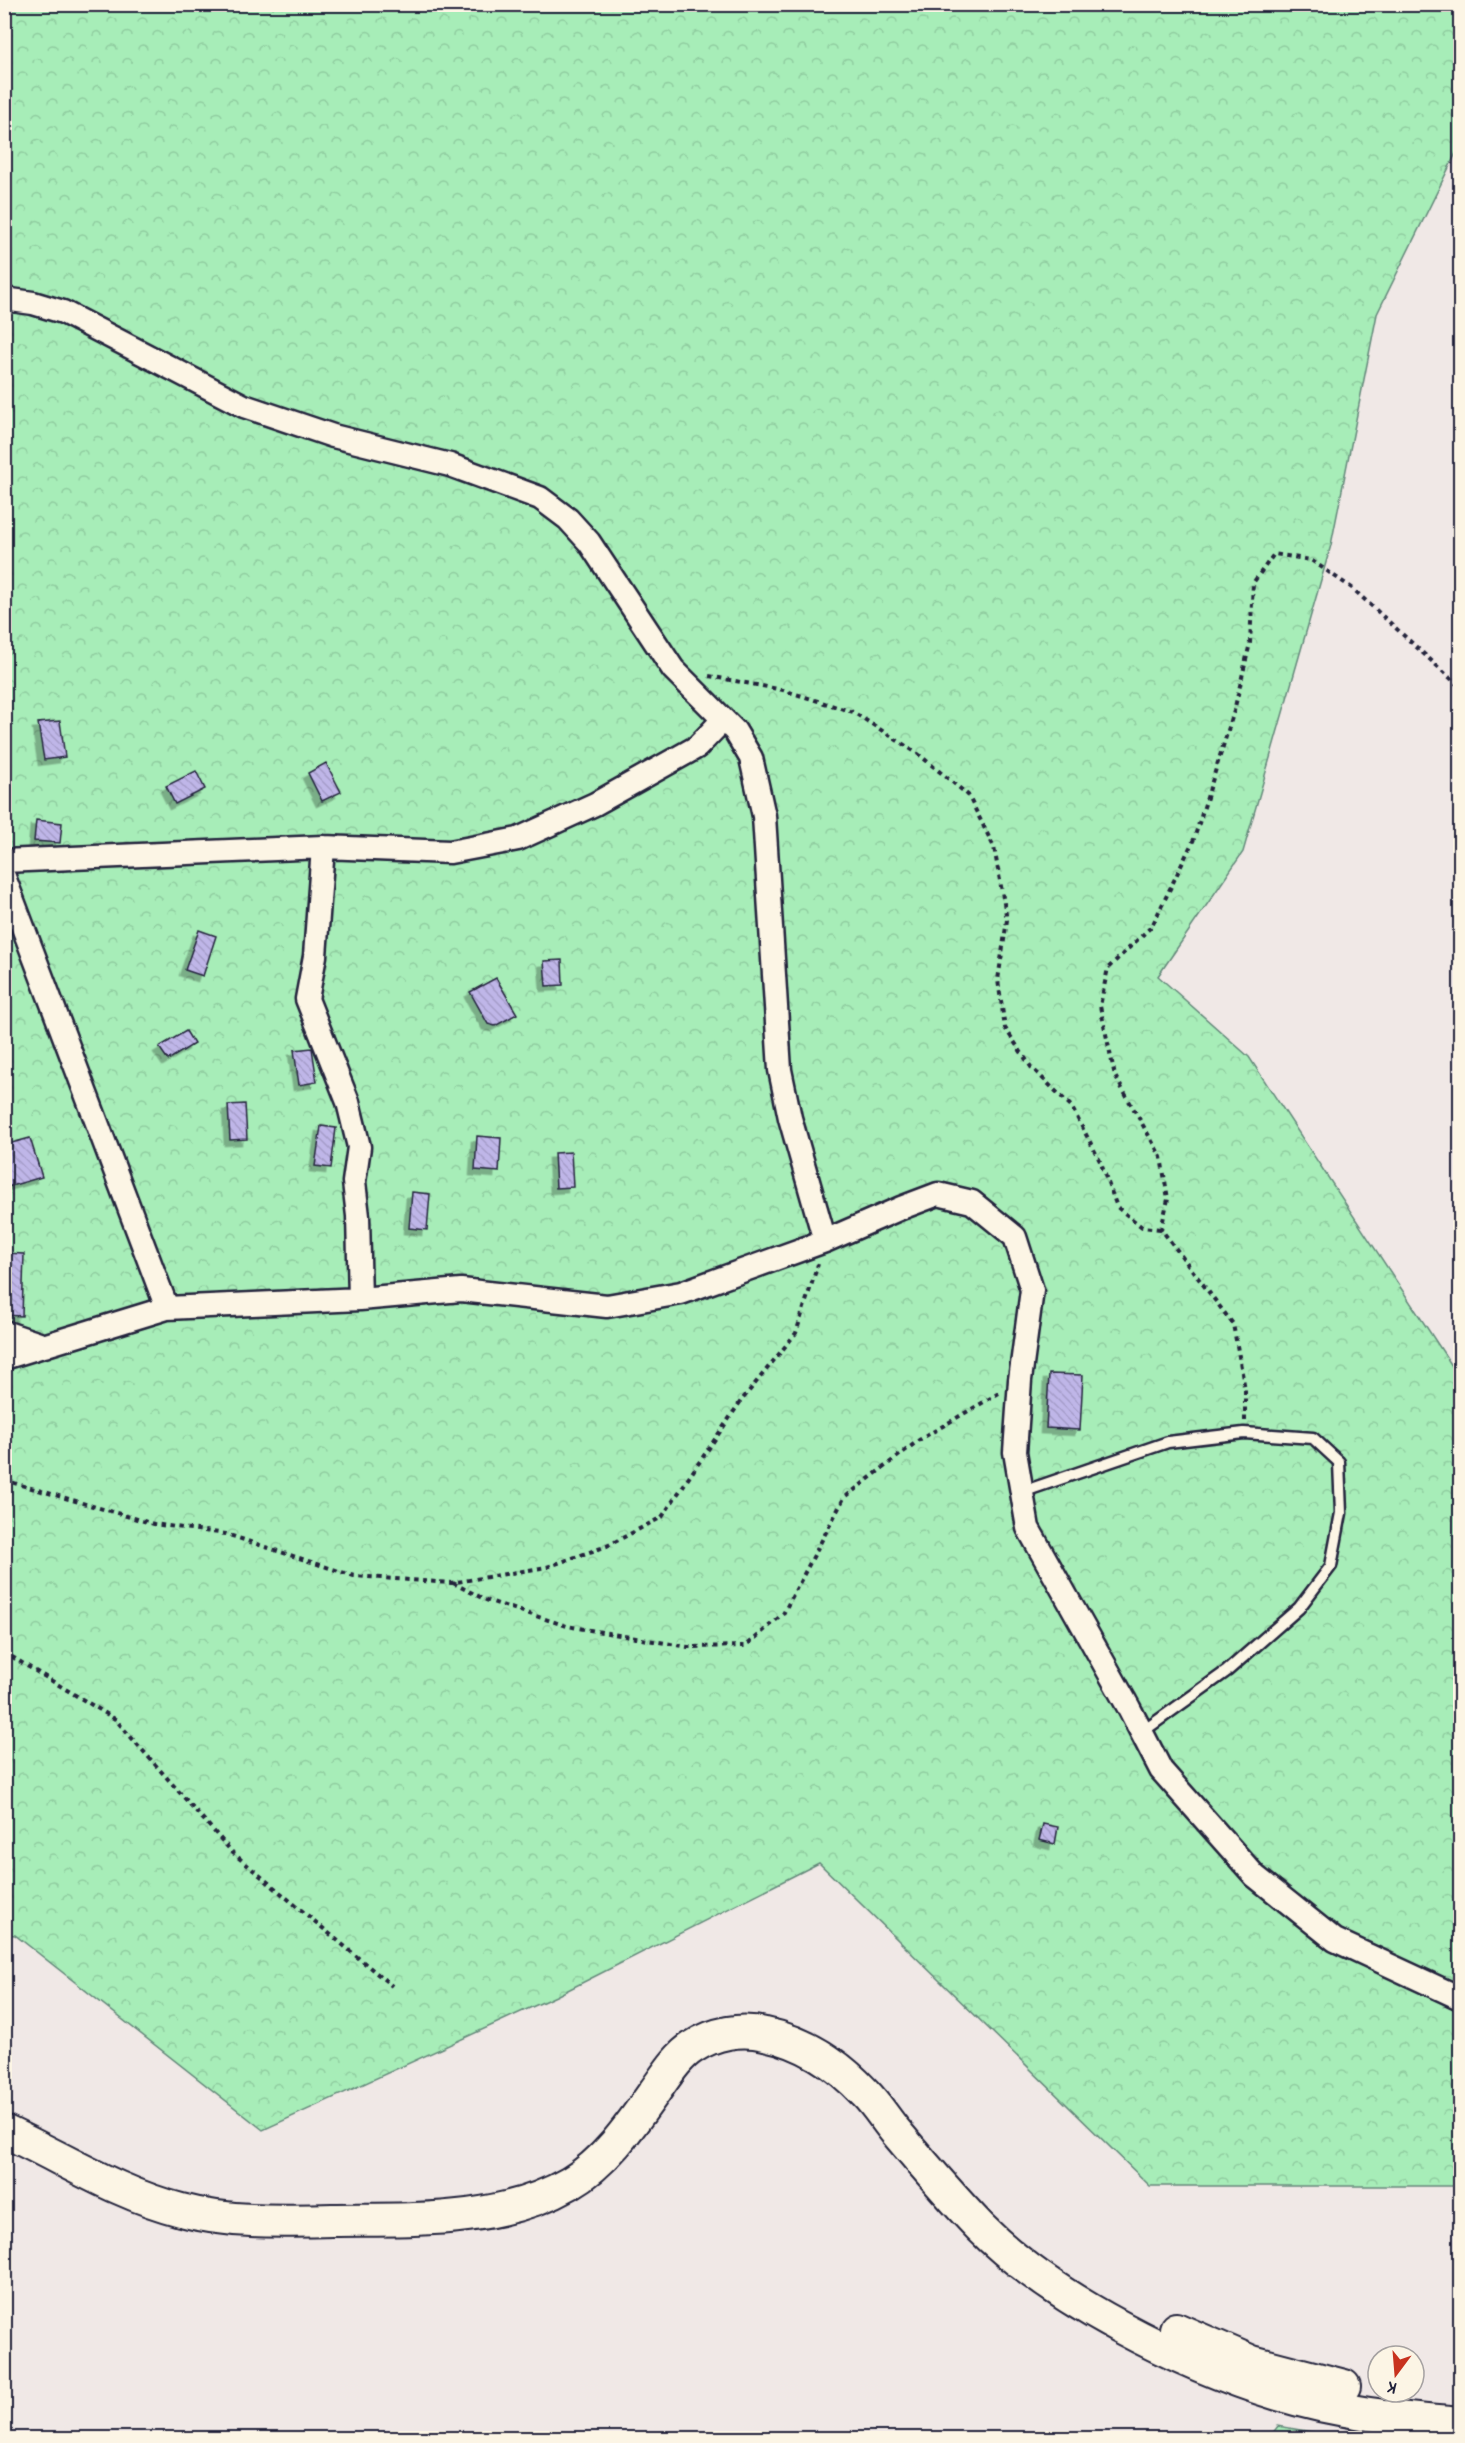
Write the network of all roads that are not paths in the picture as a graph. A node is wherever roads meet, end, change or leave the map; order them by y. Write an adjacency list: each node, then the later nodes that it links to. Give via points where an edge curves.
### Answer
1 (4, 299): 2 (street, via 63,312 244,406 333,436 450,465 540,498 568,519 589,542 673,669)
2 (723, 720): 3 (street, via 697,747 595,804 518,839 450,852); 6 (street, via 735,731 751,758 764,816 780,1070)
3 (323, 846): 4 (street); 7 (street, via 308,999 348,1102 359,1147 354,1182)
4 (4, 861)
5 (4, 877): 8 (street)
6 (825, 1241): 7 (street, via 681,1293 607,1306 461,1290); 12 (street, via 938,1194 972,1202 1015,1237 1032,1290 1020,1380 1016,1452)
7 (360, 1299): 8 (street)
8 (167, 1308): 10 (street)
9 (4, 1332): 10 (street)
10 (45, 1346): 11 (street)
11 (4, 1358)
12 (1022, 1492): 13 (street, via 1029,1528); 13 (lane, via 1168,1442 1244,1433 1313,1438 1339,1462 1341,1513 1330,1566 1299,1608 1227,1671)
13 (1142, 1732): 14 (street, via 1161,1770 1255,1876 1335,1940)
14 (1461, 1998)
15 (4, 2112): 17 (main road, via 156,2184 185,2193 346,2205 458,2199 498,2192 562,2169 602,2133 675,2038 698,2024 717,2015 766,2016 831,2040 863,2065 996,2214 1041,2255 1108,2296 1252,2362 1379,2394)
16 (4, 2131): 18 (main road, via 118,2187 178,2210 204,2215 291,2220 458,2216 504,2208 544,2196 572,2182 617,2143 690,2048 720,2035 762,2032 824,2057 864,2092 979,2226 1041,2279 1083,2305 1211,2370 1280,2395 1359,2412)
17 (1461, 2404)
18 (1461, 2424)

